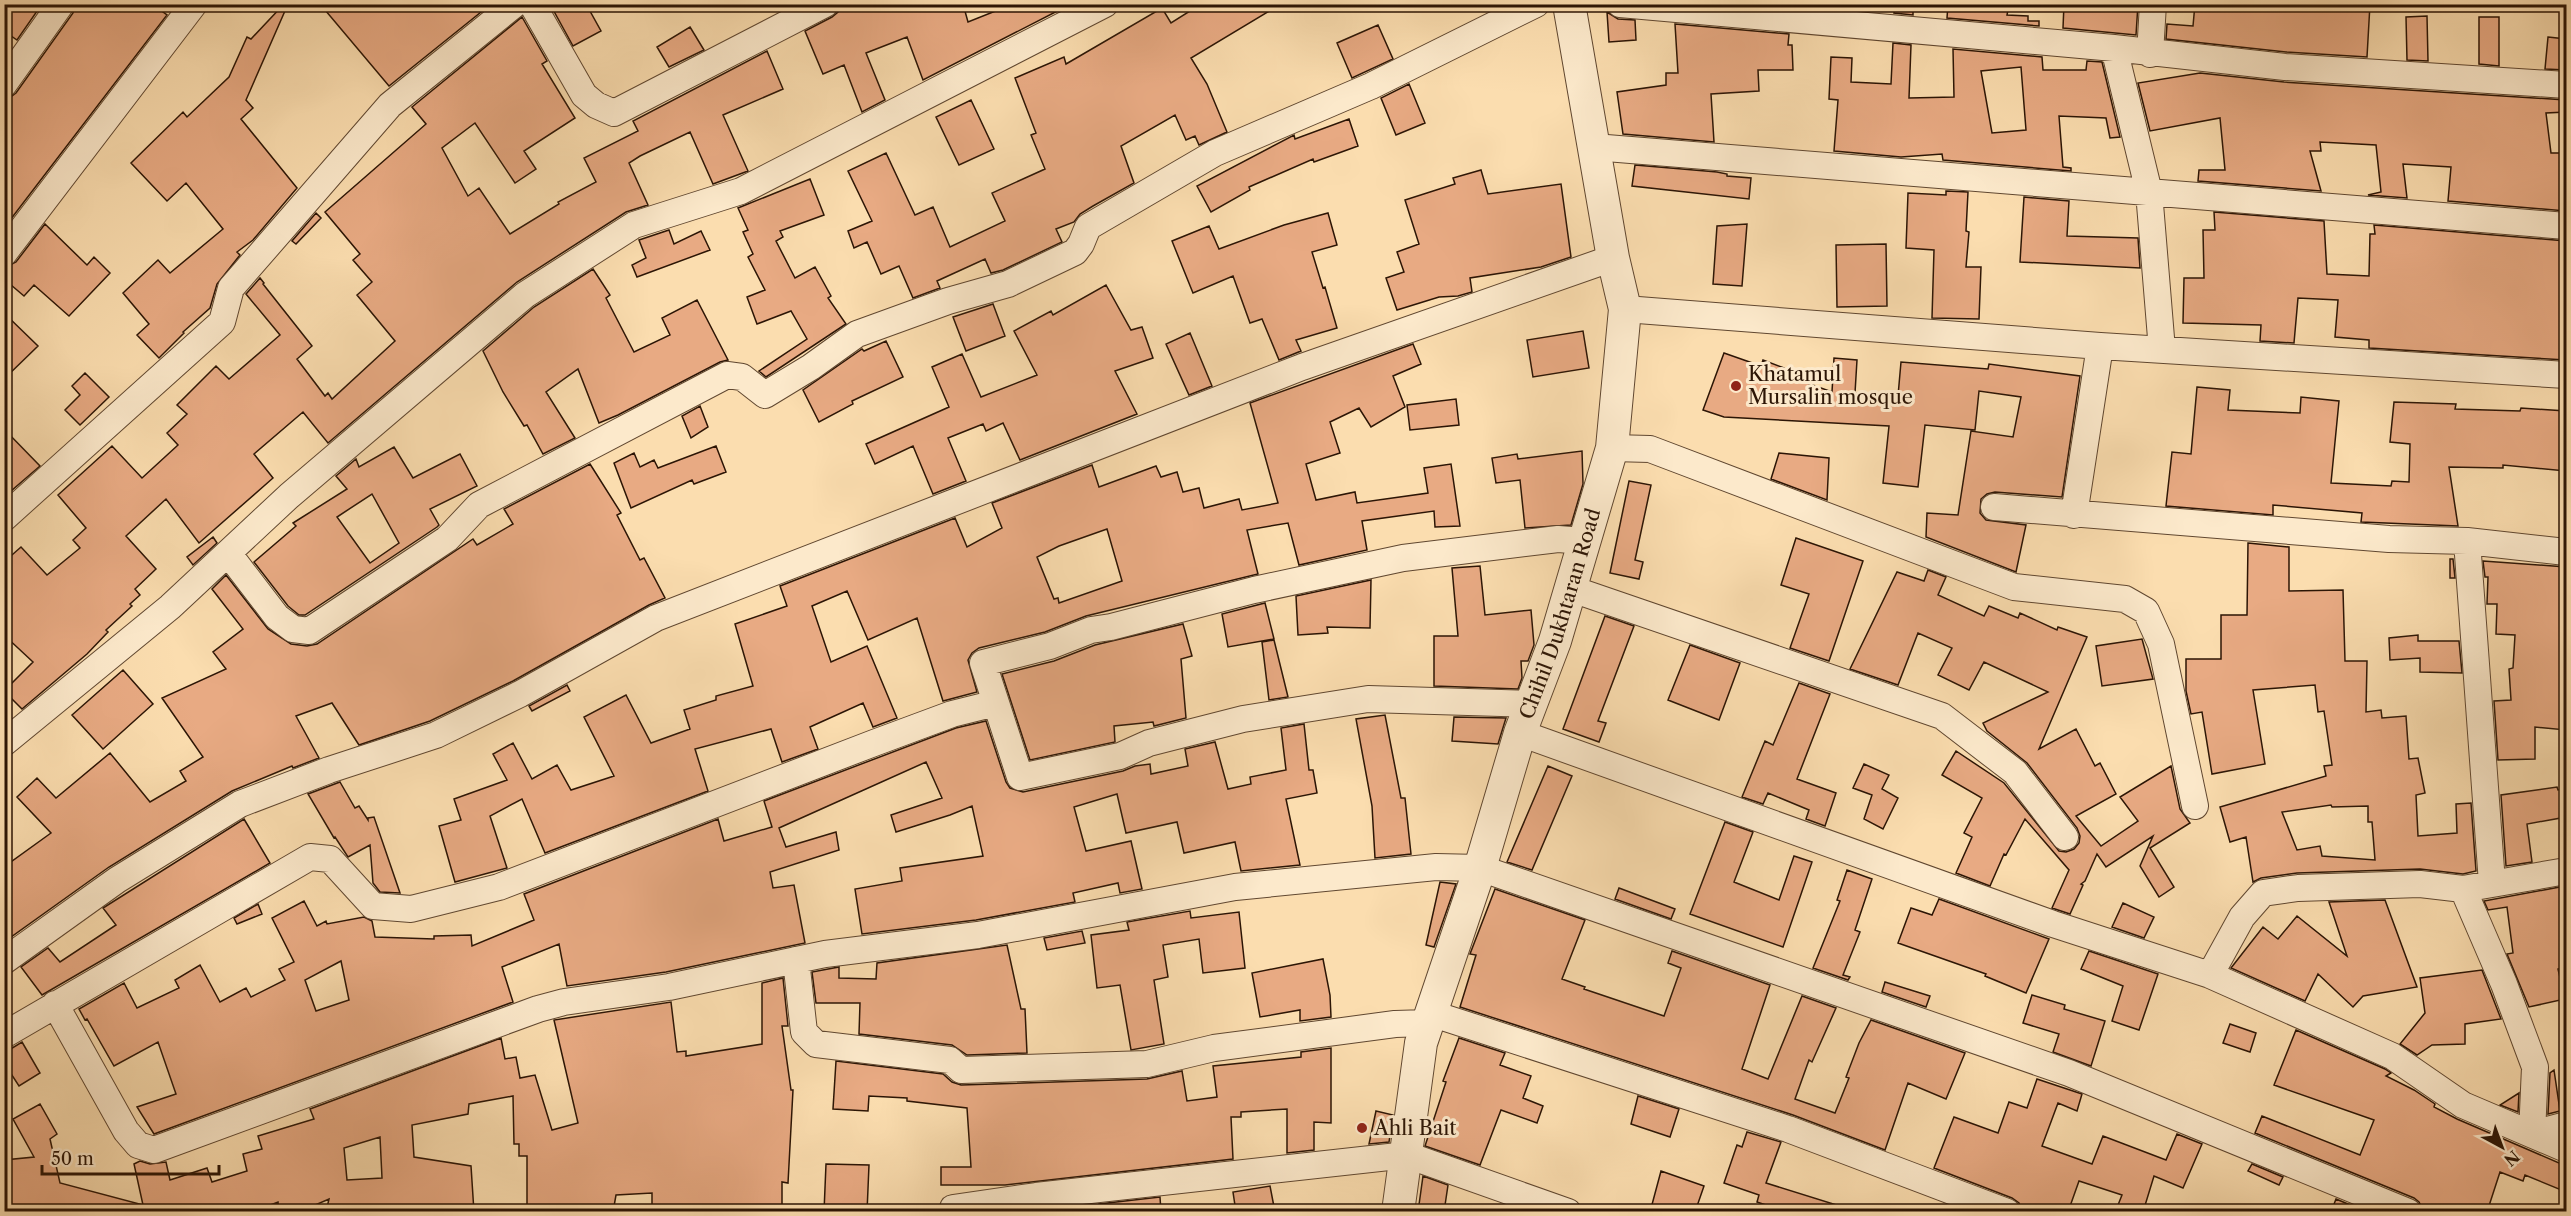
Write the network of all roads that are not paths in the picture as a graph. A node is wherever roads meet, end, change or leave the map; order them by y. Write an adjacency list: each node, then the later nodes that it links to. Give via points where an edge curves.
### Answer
1 (61, 4): 13 (street)
2 (194, 4): 18 (street)
3 (514, 4): 27 (street, via 390,105 231,288 222,322)
4 (532, 4): 5 (street, via 584,94 614,113)
5 (825, 4)
6 (1106, 4): 31 (street, via 741,191 634,225 525,295 289,496)
7 (1536, 4): 31 (street, via 1371,86 1215,153 1088,227 1075,252 1008,284 857,334 765,395 742,377 727,375 479,505 447,539 309,631 293,630 277,617)
8 (1569, 4): 15 (street, Chihil Dukhtaran Road)
9 (1620, 4): 11 (street)
10 (2153, 4): 12 (street)
11 (2114, 48): 12 (street); 16 (street)
12 (2150, 54): 14 (street, via 2296,68)
13 (4, 84)
14 (2566, 85)
15 (1594, 147): 16 (street); 19 (street, Chihil Dukhtaran Road)
16 (2148, 192): 17 (street); 22 (street)
17 (2566, 226)
18 (4, 253)
19 (1613, 258): 20 (street, Chihil Dukhtaran Road); 44 (street, via 1302,367 656,618 520,694 436,735 240,804 117,880)
20 (1625, 309): 21 (street); 24 (street, Chihil Dukhtaran Road)
21 (2100, 346): 22 (street); 26 (street)
22 (2162, 350): 23 (street)
23 (2566, 375)
24 (1612, 448): 28 (street, Chihil Dukhtaran Road); 37 (street, via 1650,449 2014,587 2124,599 2146,611 2161,644)
25 (1994, 507): 26 (street)
26 (2074, 514): 29 (street)
27 (4, 518)
28 (1584, 541): 32 (street, Chihil Dukhtaran Road); 33 (street, via 1558,539 1403,558 1091,630 1050,646 983,663)
29 (2467, 542): 30 (street); 41 (street)
30 (2566, 552)
31 (228, 553): 36 (street, via 170,607)
32 (1569, 588): 34 (street, Chihil Dukhtaran Road, via 1555,641); 38 (street, via 1942,716 2015,772)
33 (996, 704): 34 (street, via 1020,777 1120,756 1149,743 1243,719 1368,699); 46 (street, via 952,714 874,742 499,887 411,909 373,906 330,859 310,856)
34 (1531, 704): 35 (street, Chihil Dukhtaran Road)
35 (1520, 733): 39 (street, Chihil Dukhtaran Road); 45 (street, via 2054,924)
36 (4, 742)
37 (2195, 806)
38 (2065, 837)
39 (1480, 868): 43 (street, via 1436,867 1235,886 978,935); 47 (street, Chihil Dukhtaran Road); 57 (street, via 2069,1073)
40 (2566, 872): 41 (street)
41 (2492, 884): 42 (street)
42 (2463, 889): 45 (street, via 2420,884 2263,893 2242,917); 50 (street, via 2535,1067)
43 (796, 960): 46 (street, via 538,1009 154,1150 138,1145 126,1131); 47 (street, via 804,1032 816,1044 950,1060 961,1070 1146,1064 1225,1046)
44 (4, 962)
45 (2210, 975): 50 (street, via 2392,1056 2463,1105)
46 (55, 1004): 48 (street)
47 (1429, 1018): 52 (street, Chihil Dukhtaran Road, via 1421,1044); 56 (street, via 1788,1129)
48 (4, 1035)
49 (2566, 1125): 50 (street)
50 (2532, 1134): 51 (street)
51 (2566, 1149)
52 (1407, 1155): 53 (street, via 1036,1196 953,1208); 54 (street, Chihil Dukhtaran Road); 55 (street)
53 (952, 1212)
54 (1398, 1212)
55 (1568, 1212)
56 (2007, 1212)
57 (2408, 1212)

